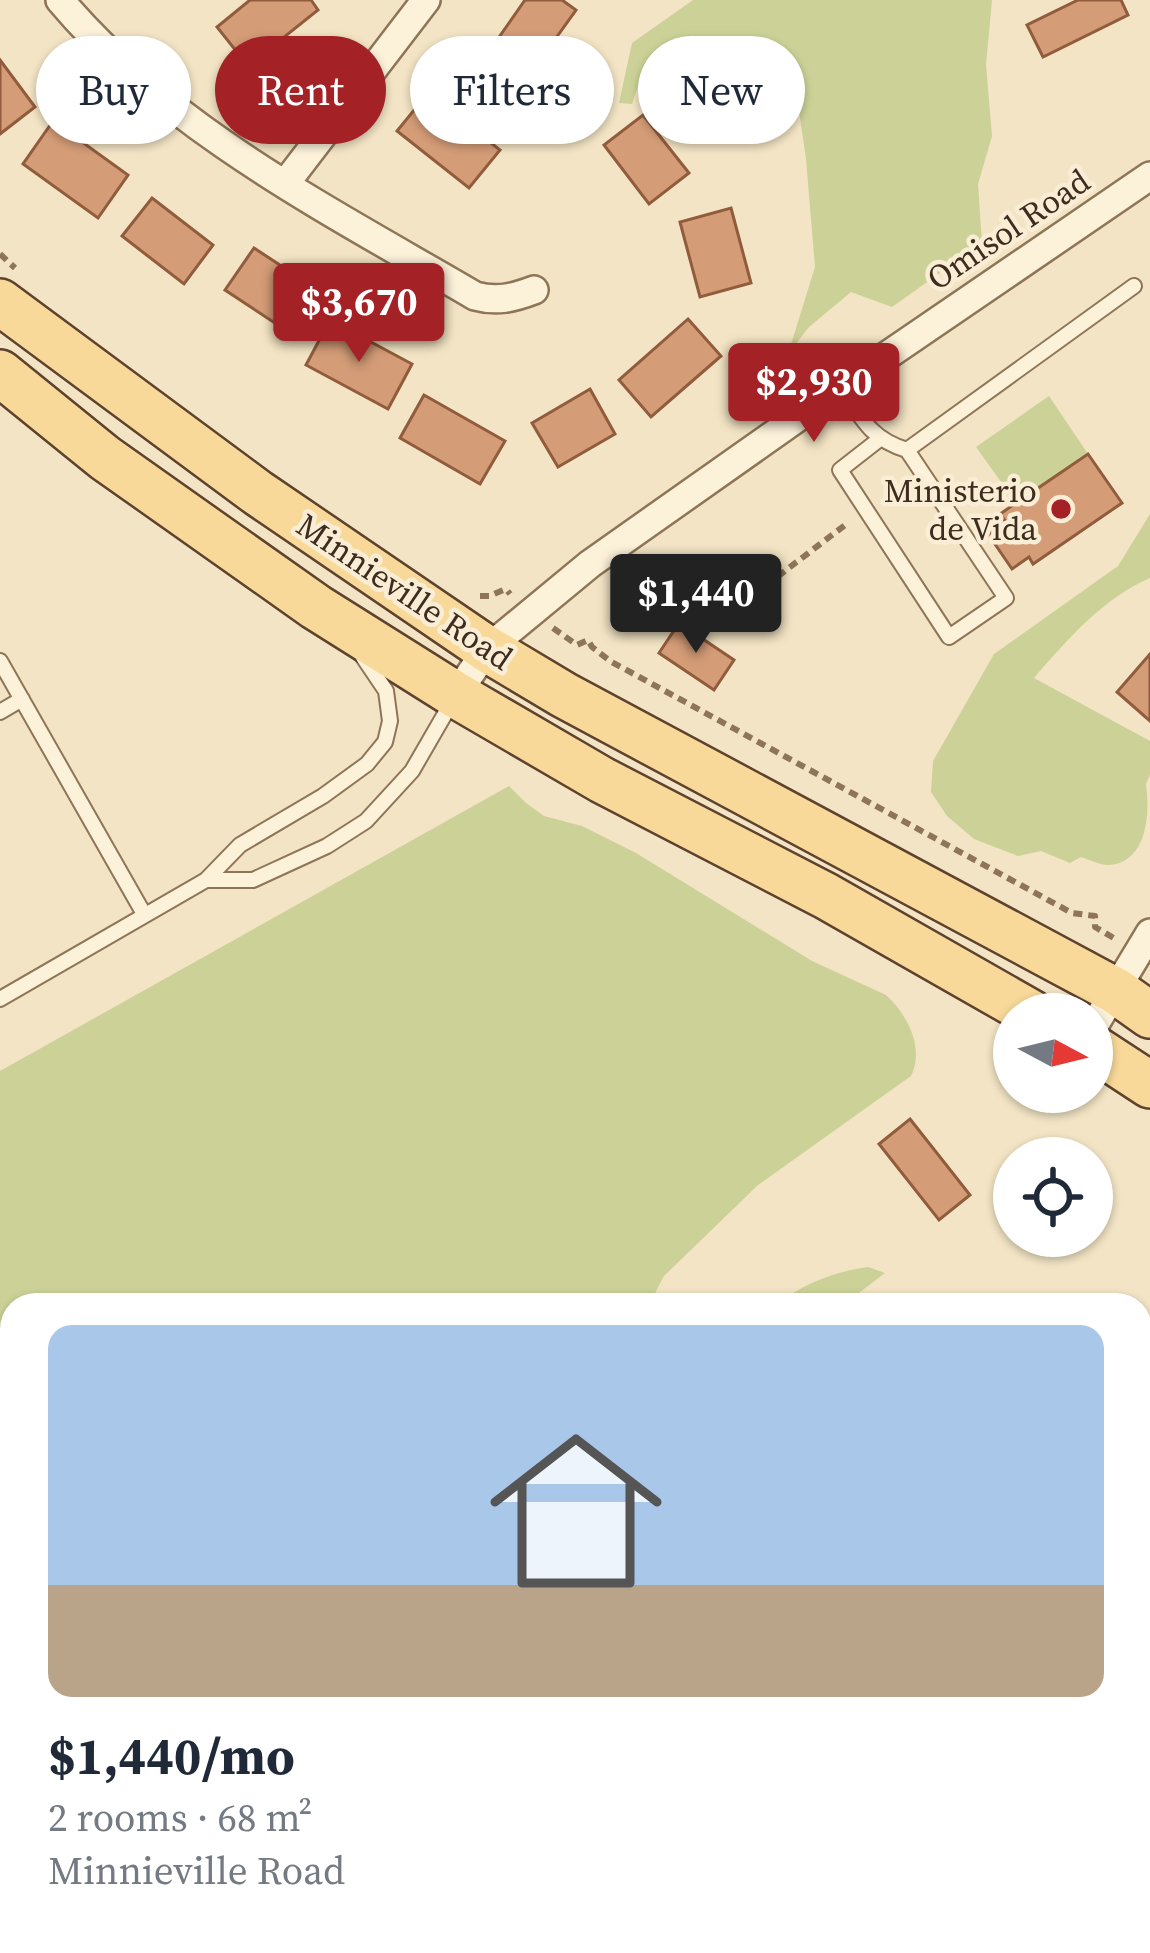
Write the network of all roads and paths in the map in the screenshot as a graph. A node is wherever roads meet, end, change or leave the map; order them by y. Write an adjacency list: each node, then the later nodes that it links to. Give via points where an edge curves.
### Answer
1 (60, 0): 4 (street, via 157,92)
2 (426, 0): 4 (street)
3 (1150, 176): 9 (street, Omisol Road)
4 (285, 184): 6 (street, via 475,296)
5 (1134, 286): 11 (lane)
6 (534, 290)
7 (0, 302): 16 (main road, Minnieville Road)
8 (0, 373): 14 (main road, Minnieville Road, via 105,458)
9 (841, 387): 10 (lane); 16 (street, Omisol Road, via 590,563)
10 (881, 438): 11 (lane); 12 (lane, via 840,470)
11 (907, 450): 12 (lane, via 1006,598 949,637)
12 (866, 509): 13 (path)
13 (730, 613)
14 (334, 618): 18 (main road, Minnieville Road); 21 (lane, via 386,691 385,742 368,764 240,845)
15 (577, 645): 23 (path, via 588,640 610,661 1072,914 1095,916)
16 (487, 649): 18 (street, Omisol Road); 27 (main road, Minnieville Road)
17 (0, 661): 19 (lane)
18 (456, 694): 21 (lane, via 412,771 366,821 253,880); 25 (main road, Minnieville Road)
19 (22, 699): 20 (lane); 22 (lane)
20 (0, 712)
21 (206, 880): 22 (lane)
22 (144, 914): 26 (lane)
23 (1095, 927)
24 (1150, 933): 27 (street)
25 (996, 993)
26 (0, 999)
27 (1119, 1012)
28 (1113, 1061): 29 (main road)
29 (1150, 1085)

